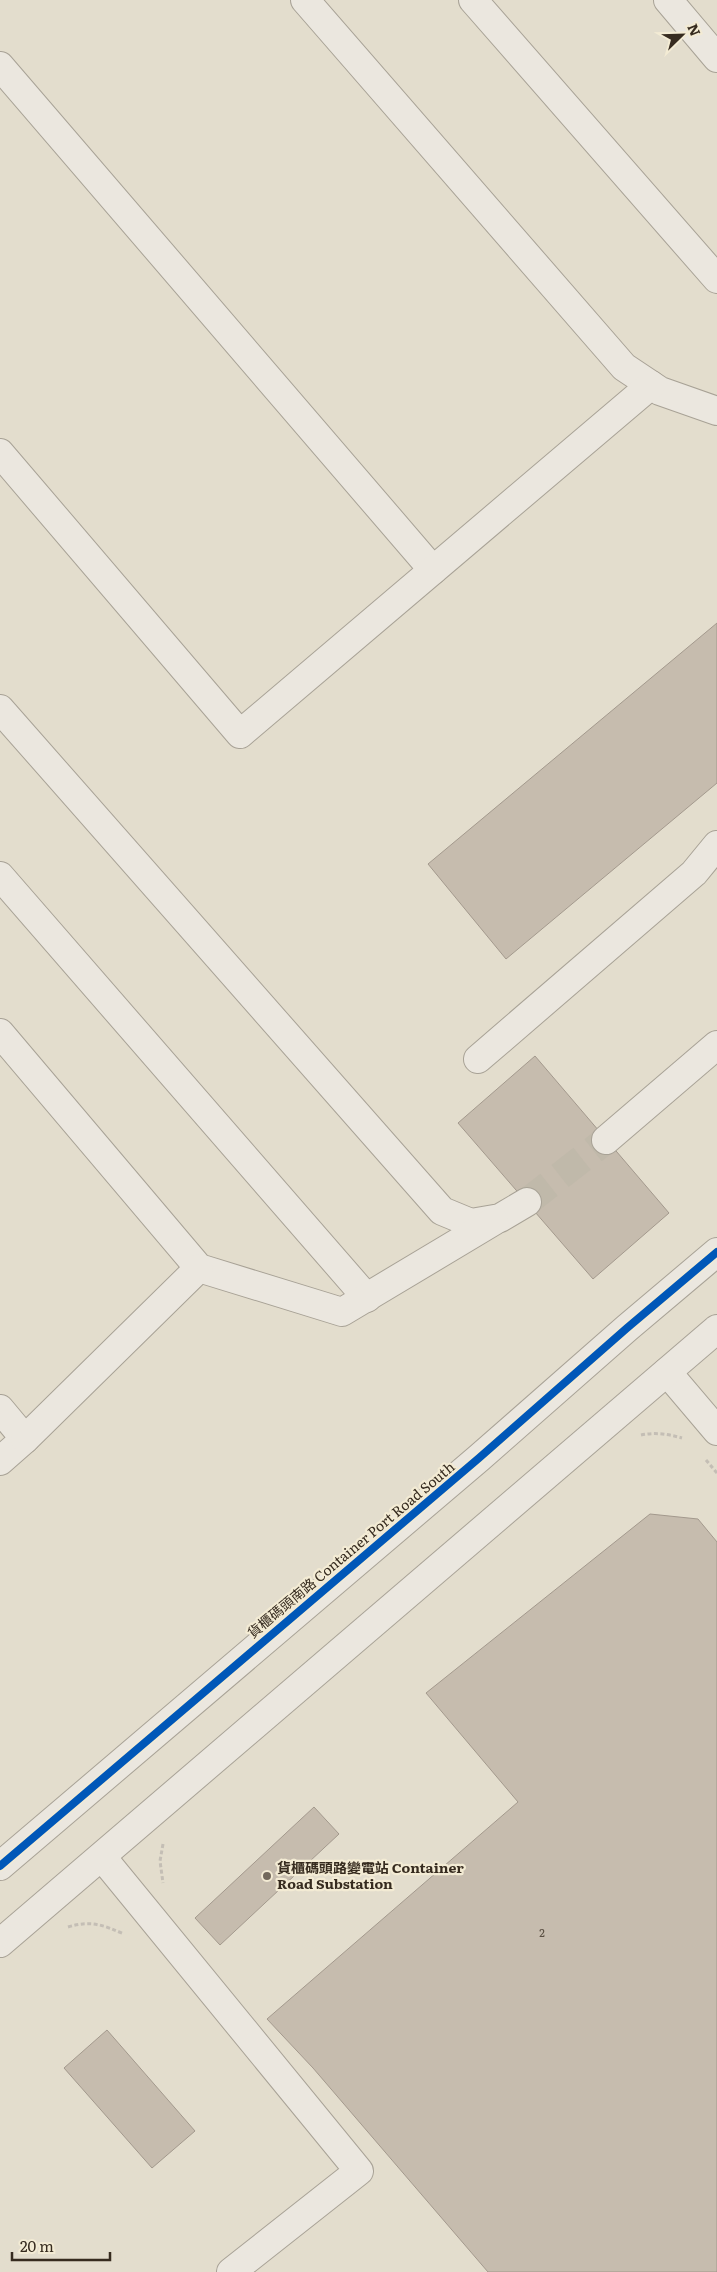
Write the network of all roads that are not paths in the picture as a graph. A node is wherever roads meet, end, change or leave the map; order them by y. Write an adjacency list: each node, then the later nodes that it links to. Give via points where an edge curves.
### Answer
1 (305, 0): 7 (street, via 624,367)
2 (473, 0): 6 (street)
3 (668, 0): 4 (street)
4 (717, 58)
5 (0, 66): 10 (street)
6 (717, 279)
7 (650, 385): 8 (street); 10 (street)
8 (717, 411)
9 (0, 453): 10 (street, via 240,734)
10 (433, 570)
11 (0, 709): 19 (street, via 442,1211 470,1223)
12 (717, 845): 16 (street, via 694,873)
13 (0, 876): 22 (street)
14 (0, 1033): 21 (street)
15 (717, 1045): 17 (street)
16 (478, 1059)
17 (606, 1140)
18 (527, 1202): 19 (street)
19 (500, 1218): 22 (street)
20 (717, 1252): 30 (street, 貨櫃碼頭南路 Container Port Road South)
21 (199, 1268): 22 (street, via 342,1312); 27 (street)
22 (366, 1298)
23 (717, 1329): 24 (street)
24 (667, 1372): 26 (street); 29 (street)
25 (0, 1409): 27 (street)
26 (717, 1431)
27 (25, 1439): 28 (street)
28 (0, 1461)
29 (102, 1857): 31 (street); 32 (street, via 359,2171)
30 (0, 1866)
31 (0, 1943)
32 (231, 2272)

